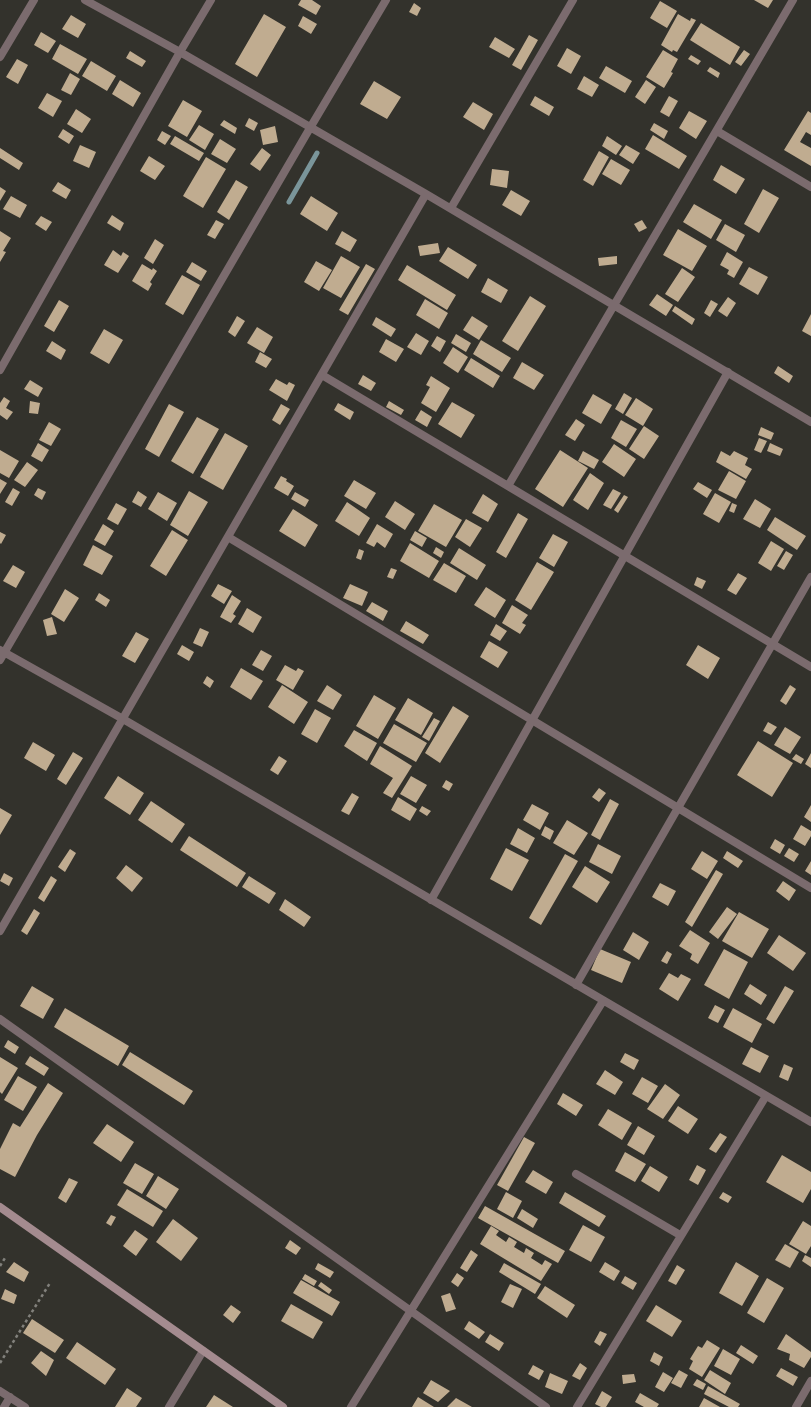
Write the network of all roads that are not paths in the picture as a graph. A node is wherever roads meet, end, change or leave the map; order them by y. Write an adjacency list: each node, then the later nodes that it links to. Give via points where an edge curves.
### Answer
1 (34, 0): 8 (street)
2 (85, 0): 7 (street)
3 (211, 0): 7 (street)
4 (386, 0): 9 (street)
5 (573, 0): 13 (street)
6 (793, 0): 10 (street)
7 (180, 52): 9 (street); 15 (street)
8 (0, 56)
9 (310, 128): 12 (street); 24 (street)
10 (716, 131): 11 (street); 14 (street)
11 (811, 187)
12 (426, 194): 13 (street); 17 (street)
13 (451, 208): 14 (street)
14 (614, 305): 16 (street); 19 (street)
15 (0, 370)
16 (728, 372): 18 (street); 21 (street)
17 (322, 375): 19 (street); 20 (street)
18 (811, 422)
19 (508, 486): 21 (street)
20 (228, 537): 26 (street); 27 (street)
21 (624, 556): 23 (street); 27 (street)
22 (811, 578): 23 (street)
23 (772, 644): 25 (street); 28 (street)
24 (2, 654): 26 (street)
25 (811, 667)
26 (123, 719): 30 (street); 31 (street)
27 (532, 720): 28 (street); 30 (street)
28 (678, 808): 29 (street); 32 (street)
29 (811, 888)
30 (431, 900): 32 (street)
31 (0, 931)
32 (576, 985): 33 (street)
33 (603, 1001): 35 (street); 40 (street)
34 (0, 1019): 40 (street)
35 (766, 1096): 36 (street); 39 (street)
36 (811, 1122)
37 (576, 1174): 39 (street)
38 (0, 1207): 41 (street)
39 (680, 1235): 51 (street)
40 (411, 1311): 49 (street); 50 (street)
41 (203, 1351): 47 (street); 48 (street)
42 (811, 1381): 52 (street)
43 (0, 1391): 44 (street)
44 (10, 1397): 45 (street); 46 (street)
45 (4, 1407)
46 (25, 1407)
47 (169, 1407)
48 (283, 1407)
49 (351, 1407)
50 (546, 1407)
51 (577, 1407)
52 (796, 1407)

